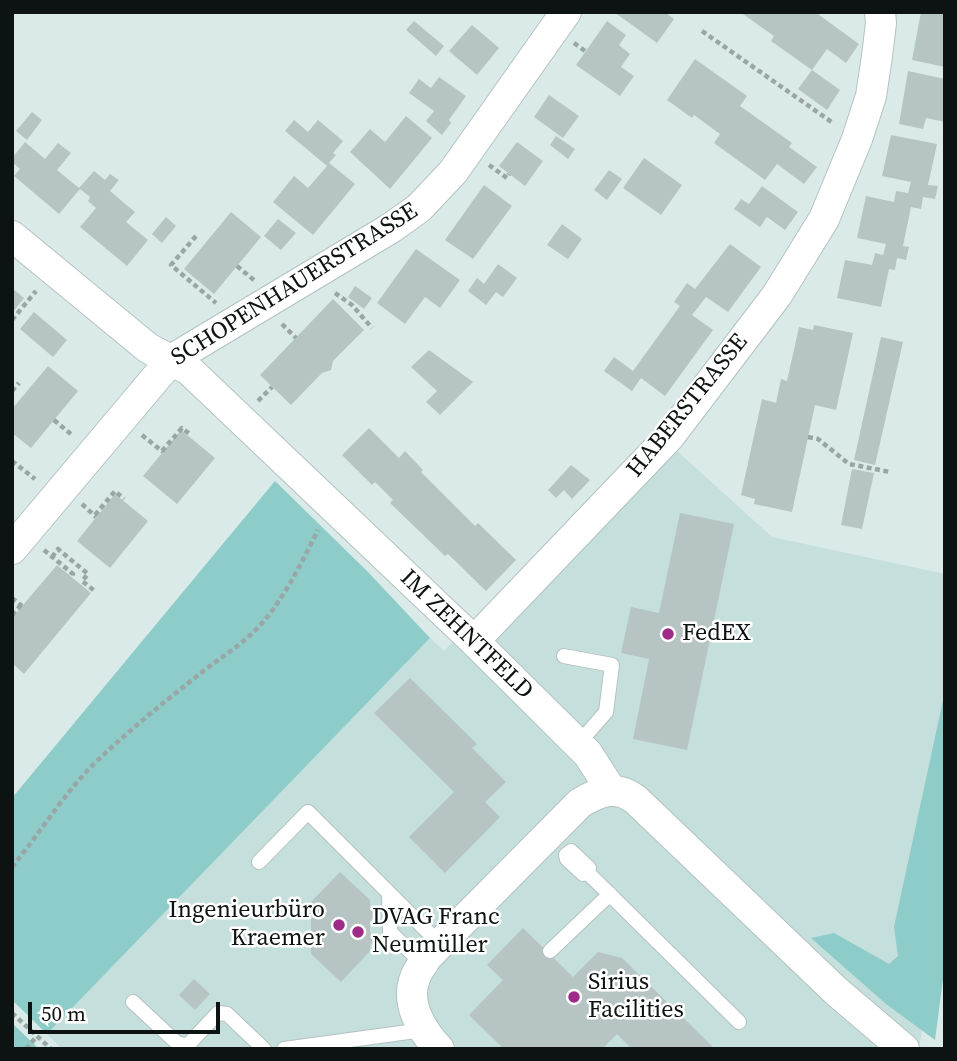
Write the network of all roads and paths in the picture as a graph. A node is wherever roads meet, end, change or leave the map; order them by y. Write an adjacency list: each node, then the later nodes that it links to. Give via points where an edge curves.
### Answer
1 (566, 12): 7 (street, SCHOPENHAUERSTRASSE, via 436,192 391,228)
2 (880, 12): 4 (street, HABERSTRASSE, via 871,96)
3 (702, 31): 4 (path)
4 (857, 139): 36 (street, HABERSTRASSE, via 824,219 769,306 678,426)
5 (12, 236): 16 (street, IM ZEHNTFELD, via 148,348)
6 (195, 236): 12 (path, via 171,265)
7 (312, 276): 9 (path); 12 (street, SCHOPENHAUERSTRASSE)
8 (43, 282): 11 (path)
9 (352, 305): 10 (path); 14 (path)
10 (346, 312)
11 (12, 320)
12 (237, 320): 16 (street, SCHOPENHAUERSTRASSE)
13 (278, 321): 15 (path)
14 (372, 328)
15 (296, 338)
16 (171, 360): 28 (street, IM ZEHNTFELD, via 189,370); 30 (street, SCHOPENHAUERSTRASSE)
17 (19, 383): 18 (path)
18 (12, 391)
19 (54, 420): 21 (path)
20 (191, 435): 23 (path, via 182,428)
21 (74, 436)
22 (808, 437): 25 (path, via 818,439 849,464)
23 (162, 451)
24 (12, 461): 26 (path)
25 (890, 472)
26 (37, 482)
27 (124, 499): 29 (path, via 115,491)
28 (331, 505): 36 (street, IM ZEHNTFELD); 42 (path, via 264,621 97,761)
29 (94, 515)
30 (24, 546): 31 (path)
31 (52, 557): 32 (path); 33 (path, via 58,549 88,574 82,581)
32 (71, 576)
33 (96, 592)
34 (12, 598): 35 (path, via 21,605)
35 (12, 615)
36 (474, 641): 38 (street, IM ZEHNTFELD)
37 (564, 656): 38 (lane, via 612,665 606,712)
38 (578, 744): 39 (street, IM ZEHNTFELD)
39 (611, 790): 40 (street, via 580,803); 57 (street, via 635,799 836,991)
40 (558, 843): 44 (lane, via 567,859); 46 (street)
41 (259, 862): 43 (lane, via 308,812)
42 (12, 867)
43 (389, 893): 46 (lane); 46 (lane, via 390,932)
44 (610, 894): 45 (lane); 49 (lane)
45 (550, 951)
46 (431, 954): 51 (street, via 412,990 417,1018)
47 (133, 1002): 52 (lane, via 177,1043)
48 (12, 1013): 50 (path)
49 (738, 1022)
50 (37, 1036): 53 (path); 54 (path)
51 (431, 1039): 56 (lane)
52 (189, 1047): 55 (lane, via 218,1013 227,1014)
53 (26, 1049)
54 (51, 1049)
55 (264, 1049)
56 (284, 1049)
57 (904, 1049)

